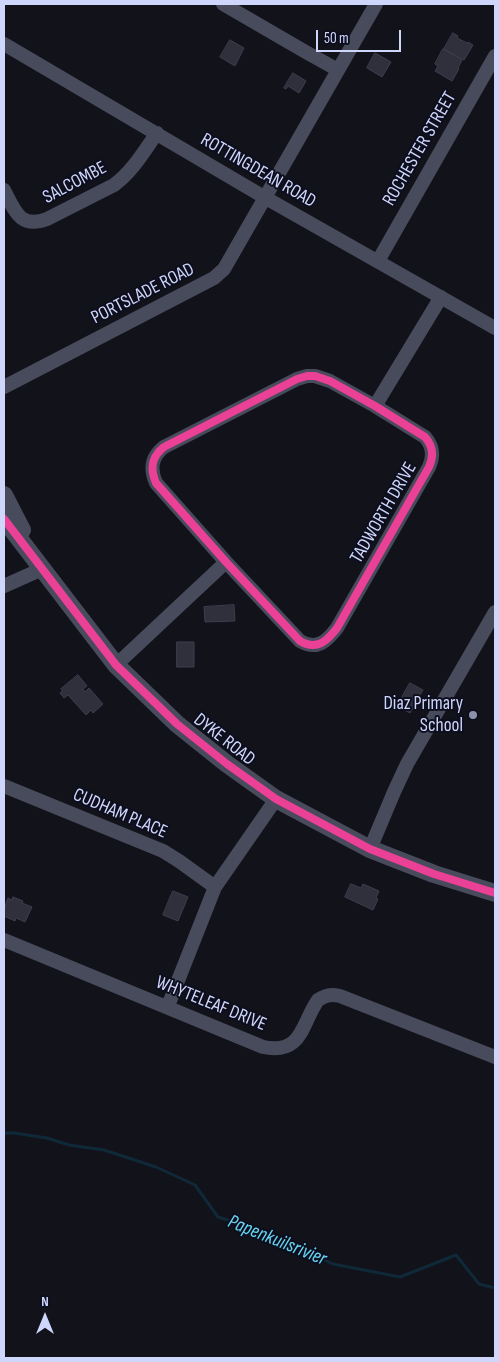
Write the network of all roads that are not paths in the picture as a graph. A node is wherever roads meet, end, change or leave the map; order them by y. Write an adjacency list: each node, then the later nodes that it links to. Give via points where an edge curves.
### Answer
1 (376, 4): 5 (street, PORTSLADE ROAD)
2 (227, 5): 5 (street)
3 (4, 44): 6 (street, ROTTINGDEAN ROAD)
4 (495, 56): 9 (street, ROCHESTER STREET)
5 (338, 70): 8 (street, PORTSLADE ROAD)
6 (157, 133): 7 (street, SALCOMBE, via 132,168 114,185 47,220 37,223 18,216); 8 (street, ROTTINGDEAN ROAD)
7 (4, 190)
8 (264, 197): 9 (street, ROTTINGDEAN ROAD); 12 (street, PORTSLADE ROAD, via 224,269 214,278)
9 (378, 261): 10 (street, ROTTINGDEAN ROAD)
10 (441, 298): 11 (street, ROTTINGDEAN ROAD); 13 (street)
11 (495, 328)
12 (4, 387)
13 (375, 406): 16 (street, TADWORTH DRIVE, via 330,381 307,376 159,451 152,467 156,483); 16 (street, TADWORTH DRIVE, via 425,437 431,446 432,459 331,637 313,646 300,641)
14 (4, 495): 17 (street, DYKE ROAD)
15 (4, 519): 17 (street, DYKE ROAD)
16 (226, 562): 20 (street)
17 (42, 569): 18 (street); 20 (street, DYKE ROAD)
18 (4, 586)
19 (495, 612): 23 (street, via 408,764)
20 (116, 665): 22 (street, DYKE ROAD, via 177,724)
21 (4, 786): 24 (street, CUDHAM PLACE, via 163,851)
22 (276, 799): 23 (street, DYKE ROAD); 24 (street)
23 (370, 849): 25 (street, DYKE ROAD)
24 (215, 887): 27 (street)
25 (495, 893)
26 (4, 940): 27 (street, WHYTELEAF DRIVE)
27 (168, 1006): 28 (street, WHYTELEAF DRIVE, via 263,1046 284,1048 296,1040 318,1000 333,994)
28 (495, 1057)

